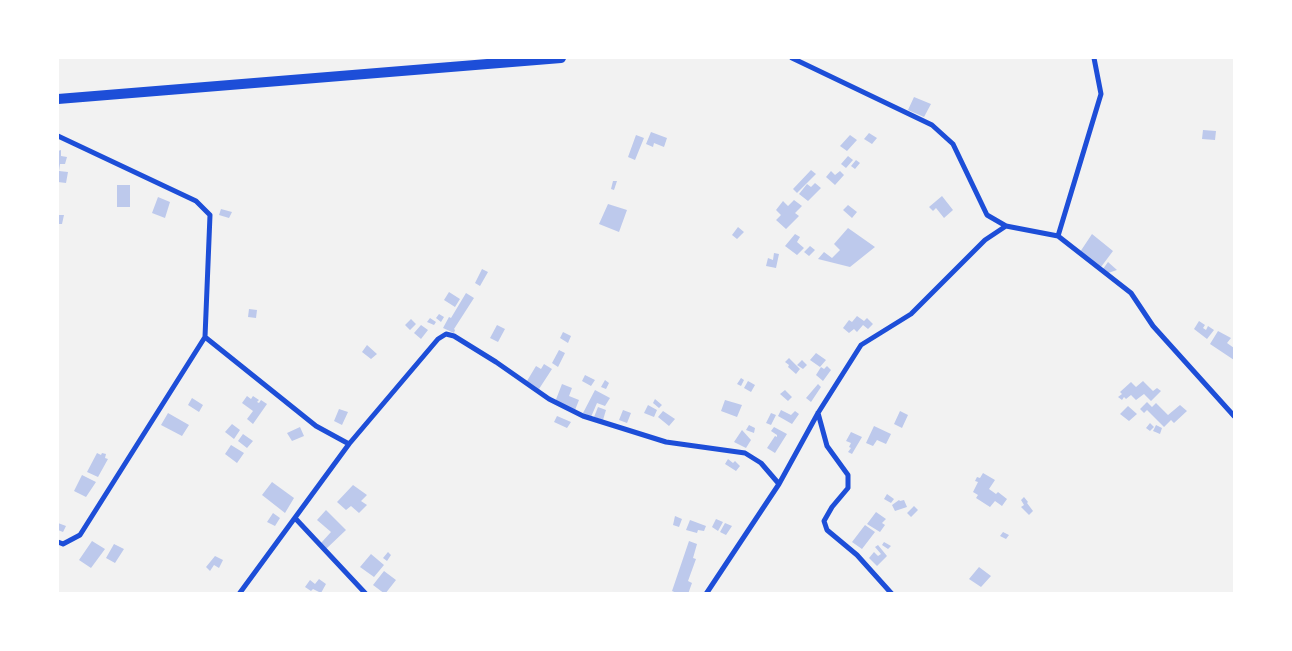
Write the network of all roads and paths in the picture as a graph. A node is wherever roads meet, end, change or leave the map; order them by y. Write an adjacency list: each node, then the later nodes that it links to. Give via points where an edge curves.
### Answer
1 (561, 58): 4 (main road)
2 (792, 58): 6 (street, via 932,125 953,144 987,215)
3 (1094, 58): 7 (street, via 1101,94)
4 (58, 99)
5 (58, 136): 8 (street, via 196,201 210,215)
6 (1006, 226): 7 (street); 9 (street, via 985,240 911,314 861,345)
7 (1058, 236): 10 (street, via 1130,293 1153,326)
8 (205, 337): 11 (street, via 316,426); 14 (street, via 80,535 63,544)
9 (818, 413): 12 (street); 18 (street, via 827,446 848,475 848,488 824,521 827,530 857,555)
10 (1234, 416)
11 (349, 444): 12 (street, via 438,339 446,334 496,362 549,399 583,416 666,442 745,453 761,463); 13 (street)
12 (779, 484): 17 (street)
13 (295, 518): 15 (street); 16 (street)
14 (58, 542)
15 (239, 594)
16 (366, 594)
17 (706, 594)
18 (892, 594)

